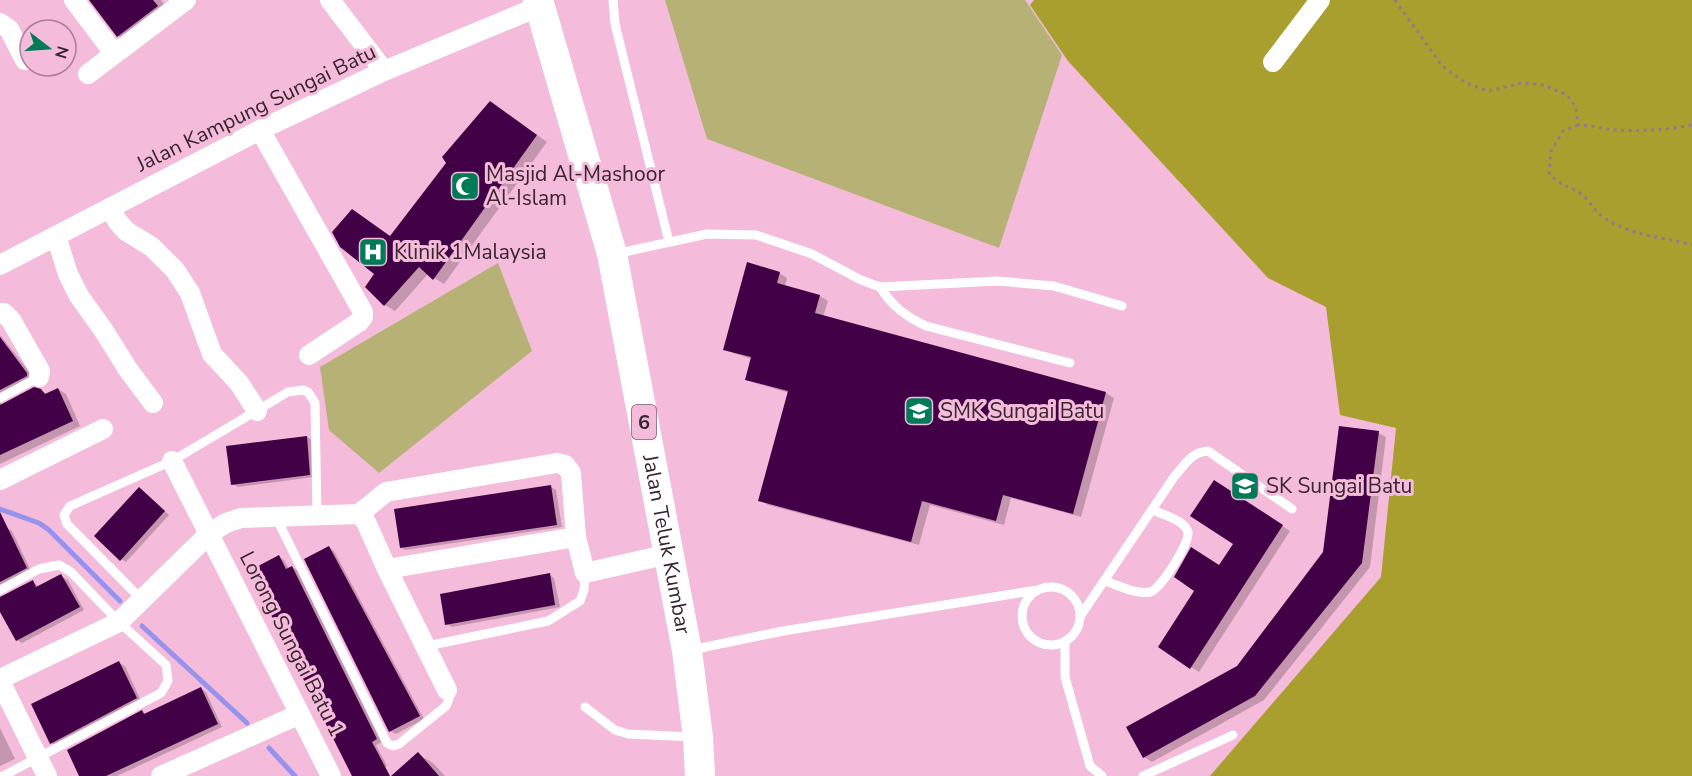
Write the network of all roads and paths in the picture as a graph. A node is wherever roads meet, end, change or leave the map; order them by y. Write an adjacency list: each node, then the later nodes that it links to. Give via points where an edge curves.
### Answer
1 (74, 0): 10 (street)
2 (184, 0): 10 (street)
3 (330, 0): 12 (street)
4 (613, 0): 19 (lane, via 615,24)
5 (1320, 0): 11 (street)
6 (1395, 0): 14 (path, via 1442,66 1466,83 1488,92 1522,83 1543,85 1567,95 1576,107)
7 (539, 3): 12 (street, Jalan Kampung Sungai Batu); 21 (main road, Jalan Teluk Kumbar / 6)
8 (0, 22): 9 (street, via 9,29)
9 (18, 46)
10 (114, 53): 13 (street)
11 (1273, 63)
12 (384, 71): 16 (street, Jalan Kampung Sungai Batu)
13 (88, 74)
14 (1578, 125): 15 (path, via 1607,129); 20 (path, via 1563,131 1551,151 1549,173 1557,183 1580,193 1602,216 1627,229)
15 (1692, 125)
16 (260, 130): 17 (street, Jalan Kampung Sungai Batu); 26 (street, via 363,312 359,322)
17 (110, 208): 18 (street, Jalan Kampung Sungai Batu); 31 (street, via 126,231 152,247 175,270 190,293 212,354 240,383)
18 (56, 236): 22 (street, Jalan Kampung Sungai Batu); 30 (street, via 79,296)
19 (669, 243): 21 (lane); 23 (lane, via 706,234 756,235 812,254)
20 (1692, 245)
21 (612, 254): 42 (main road, Jalan Teluk Kumbar / 6)
22 (0, 265)
23 (880, 287): 24 (lane, via 997,281 1054,286); 27 (lane, via 905,316 926,326)
24 (1122, 306)
25 (0, 313): 28 (street, via 11,320 40,371)
26 (309, 355)
27 (1070, 363)
28 (39, 377): 29 (lane)
29 (0, 398)
30 (153, 403)
31 (257, 411): 33 (lane); 37 (lane, via 288,392 303,390 312,396)
32 (103, 429): 34 (street)
33 (172, 461): 40 (street, Lorong Sungai Batu 1); 48 (lane, via 69,506 64,515 67,524)
34 (0, 480)
35 (1292, 508): 36 (lane, via 1208,451 1190,458)
36 (1153, 510): 45 (lane); 45 (lane, via 1183,524 1188,531 1187,541 1161,584 1152,592 1141,593)
37 (317, 514): 38 (street); 39 (street)
38 (359, 514): 41 (street, via 386,492 557,463 565,465 571,473); 43 (street)
39 (276, 517): 40 (street, via 241,518); 55 (lane, via 387,743 399,744 446,706)
40 (210, 533): 48 (street); 57 (street, Lorong Sungai Batu 1)
41 (576, 537): 43 (street); 44 (street)
42 (669, 554): 44 (street); 53 (main road, Jalan Teluk Kumbar / 6)
43 (387, 569): 52 (street)
44 (585, 573): 52 (lane, via 580,601 548,621)
45 (1105, 580): 49 (lane)
46 (0, 590): 50 (lane, via 39,569 59,565 71,572)
47 (1038, 590): 49 (lane, via 1057,587 1066,591 1074,597); 51 (lane, via 1024,605 1022,615 1028,634 1045,645); 53 (lane, via 783,631)
48 (141, 599): 50 (street)
49 (1081, 615): 51 (lane, via 1077,631)
50 (119, 622): 54 (street); 60 (lane, via 166,665 168,681 161,693)
51 (1065, 642): 65 (lane, via 1065,676 1090,766)
52 (427, 646): 55 (street)
53 (687, 651): 59 (main road, Jalan Teluk Kumbar / 6)
54 (0, 680): 60 (street)
55 (447, 690)
56 (585, 706): 59 (lane, via 615,730 628,734)
57 (300, 714): 62 (street); 63 (street, Lorong Sungai Batu 1)
58 (1233, 735): 66 (lane)
59 (698, 737): 64 (main road, Jalan Teluk Kumbar / 6)
60 (42, 767): 61 (lane)
61 (3, 776)
62 (161, 776)
63 (331, 776)
64 (700, 776)
65 (1102, 776)
66 (1143, 776)

